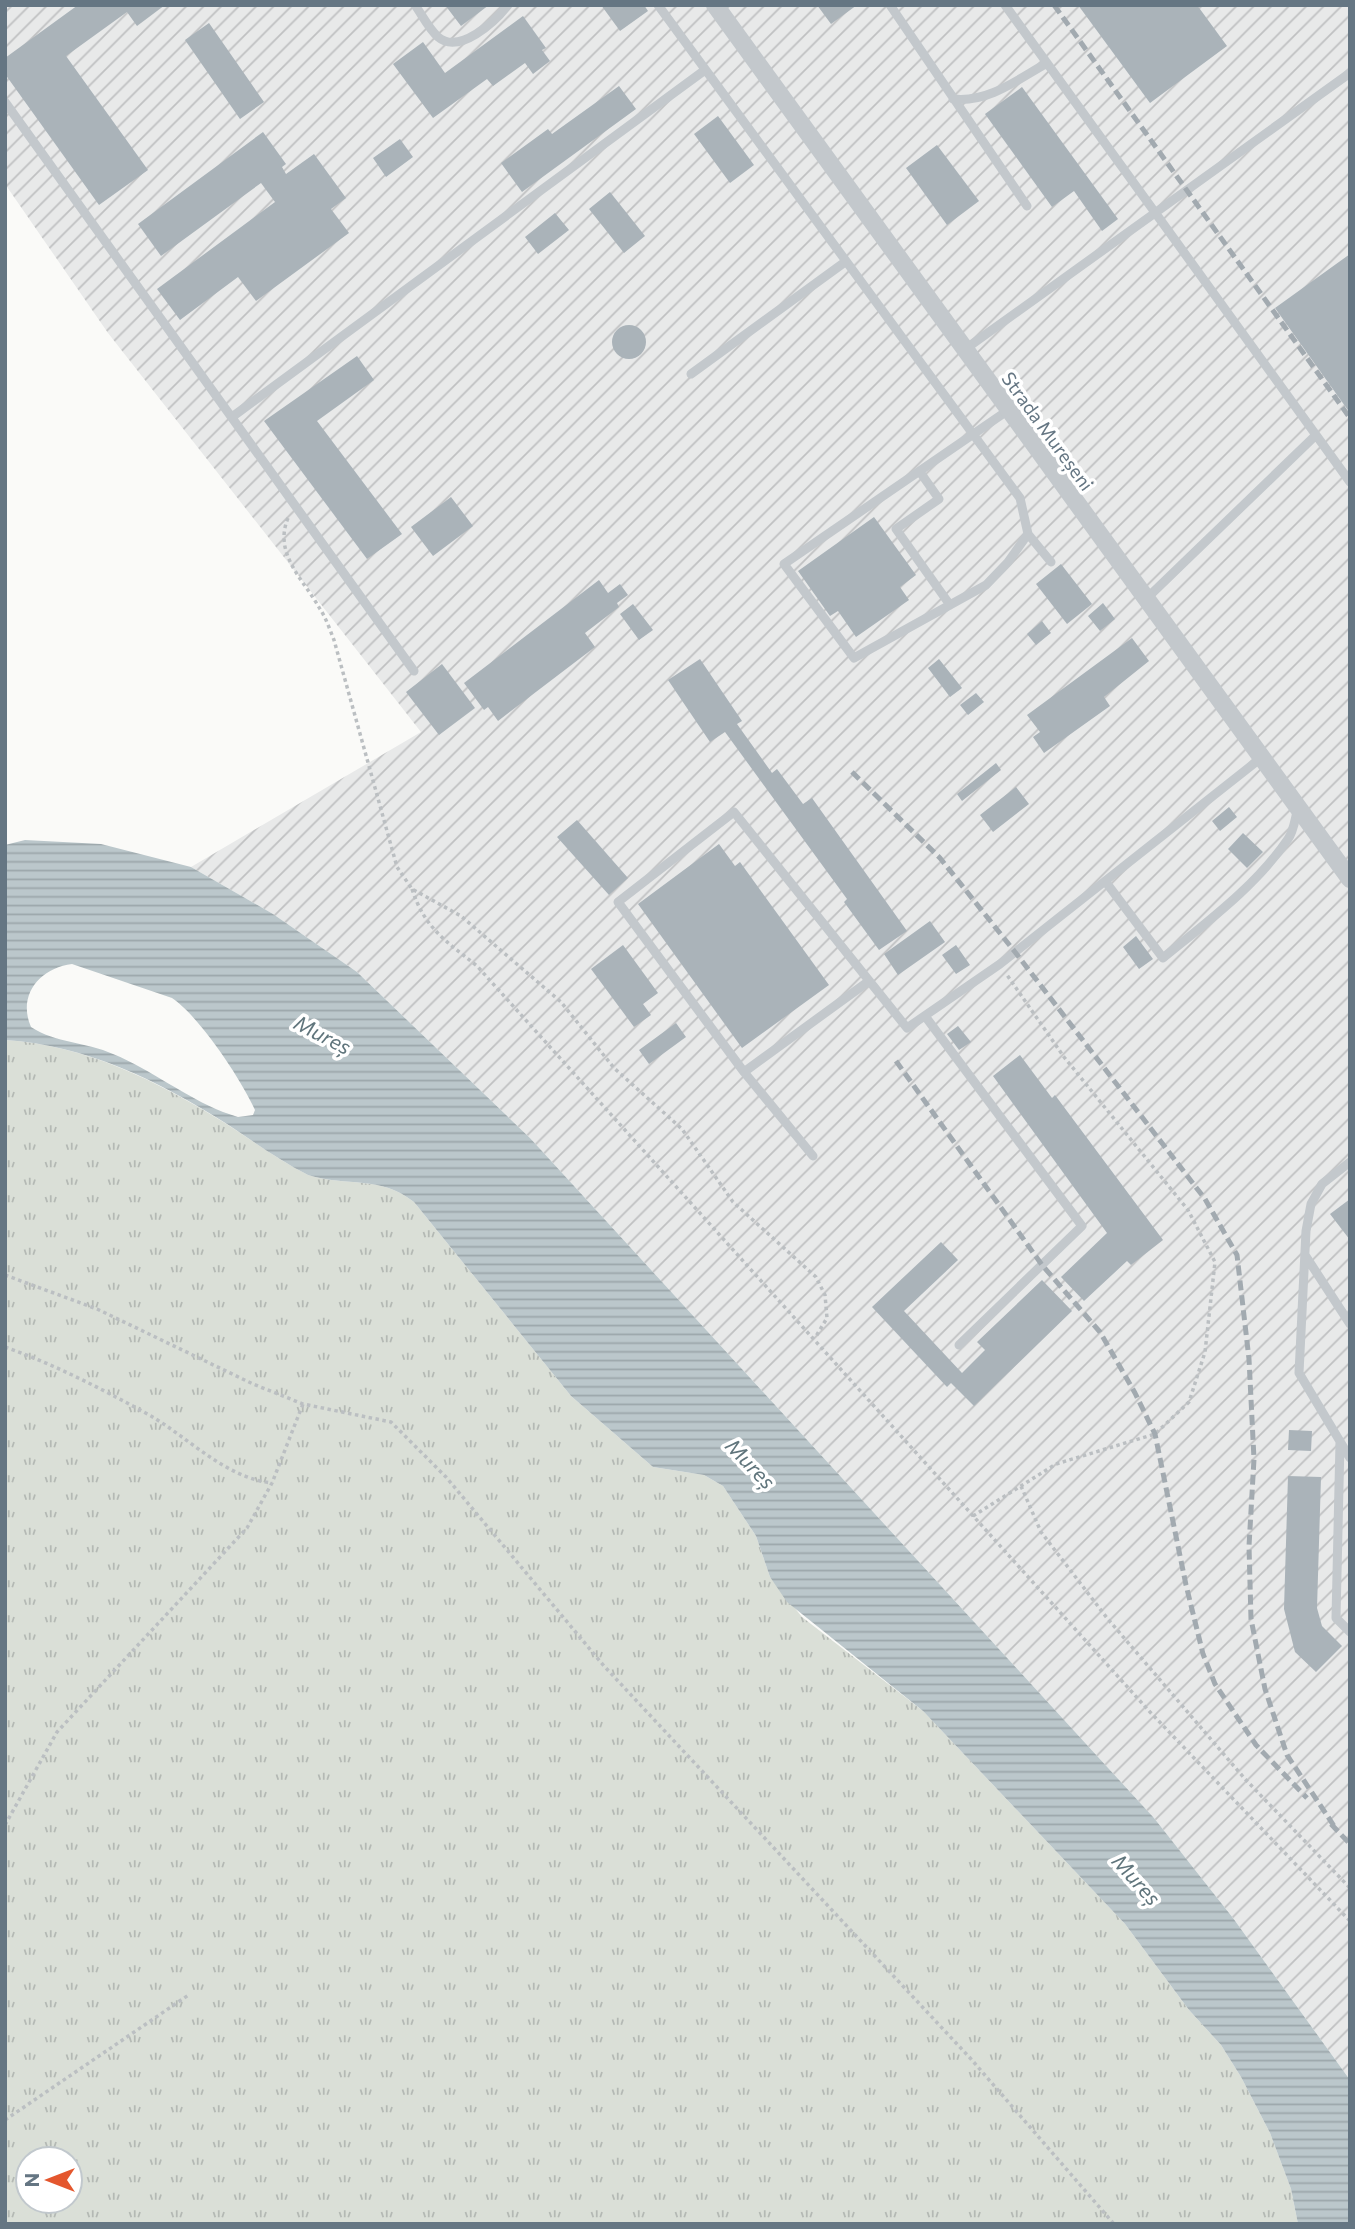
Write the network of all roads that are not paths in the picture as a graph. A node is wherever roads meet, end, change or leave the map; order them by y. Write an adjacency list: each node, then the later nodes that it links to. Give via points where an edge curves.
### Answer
1 (415, 5): 2 (lane, via 439,38 453,42 466,40)
2 (508, 5)
3 (658, 5): 8 (lane)
4 (715, 5): 15 (street, Strada Mureșeni)
5 (890, 5): 10 (lane)
6 (1005, 5): 7 (lane)
7 (1047, 63): 10 (lane, via 989,96); 13 (lane)
8 (705, 69): 14 (lane); 18 (lane)
9 (1350, 73): 13 (lane)
10 (953, 99): 12 (lane)
11 (5, 102): 18 (lane)
12 (1027, 206)
13 (1156, 212): 15 (lane); 19 (lane)
14 (845, 261): 16 (lane); 20 (lane)
15 (964, 350): 17 (street, Strada Mureșeni)
16 (691, 374)
17 (1007, 411): 20 (lane); 25 (street, Strada Mureșeni)
18 (232, 417): 27 (lane)
19 (1316, 435): 22 (lane); 25 (lane)
20 (973, 437): 21 (lane); 23 (lane, via 1020,498)
21 (920, 472): 26 (lane, via 939,499 896,529); 26 (lane, via 784,564 854,659)
22 (1350, 482)
23 (1028, 534): 24 (lane); 26 (lane, via 986,584)
24 (1051, 562)
25 (1146, 600): 28 (street, Strada Mureșeni)
26 (950, 605)
27 (414, 671)
28 (1261, 758): 29 (street, Strada Mureșeni); 31 (lane)
29 (1298, 808): 30 (street, Strada Mureșeni); 31 (lane, via 1290,837 1273,857 1229,904 1163,958)
30 (1350, 879)
31 (1105, 881): 33 (lane)
32 (869, 981): 33 (lane, via 907,1028); 34 (lane); 34 (lane, via 734,812 618,902)
33 (925, 1016): 39 (lane, via 1082,1227)
34 (744, 1072): 35 (lane)
35 (813, 1156)
36 (1350, 1162): 37 (lane, via 1322,1184 1311,1204)
37 (1305, 1255): 38 (lane); 40 (lane, via 1299,1373)
38 (1350, 1324)
39 (959, 1345)
40 (1340, 1440): 41 (lane); 42 (lane, via 1336,1618)
41 (1350, 1458)
42 (1350, 1632)

